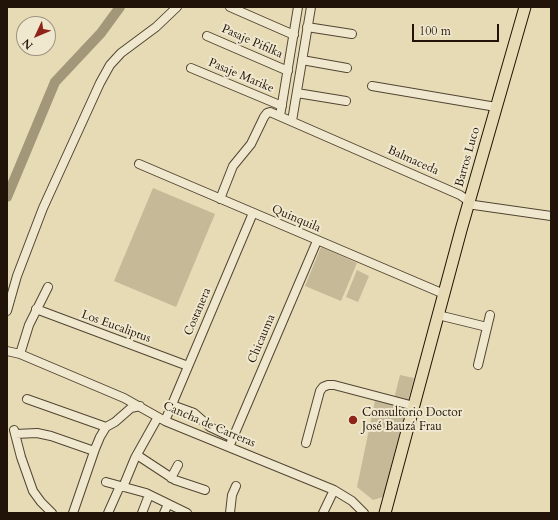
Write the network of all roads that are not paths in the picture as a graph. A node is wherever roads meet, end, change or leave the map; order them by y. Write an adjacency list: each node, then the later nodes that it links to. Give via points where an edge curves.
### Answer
1 (177, 7): 31 (street, via 110,65 43,208 17,276)
2 (230, 7): 8 (street)
3 (298, 7): 8 (street)
4 (311, 7): 6 (street)
5 (525, 7): 19 (main road, Barros Luco)
6 (307, 27): 7 (street); 10 (street)
7 (352, 34)
8 (294, 35): 13 (street)
9 (207, 36): 13 (street, Pasaje Pifilka)
10 (302, 60): 12 (street); 15 (street)
11 (191, 68): 17 (street, Pasaje Marike)
12 (347, 68)
13 (288, 71): 17 (street)
14 (372, 86): 19 (street)
15 (297, 93): 16 (street); 18 (street)
16 (346, 101)
17 (282, 103): 18 (street, Pasaje Marike); 20 (street)
18 (295, 103): 21 (street)
19 (496, 108): 24 (main road, Barros Luco)
20 (280, 116): 21 (street, Balmaceda); 23 (street, Balmaceda, via 269,112 264,117 251,144 233,166)
21 (292, 122): 24 (street, Balmaceda, via 460,195)
22 (139, 164): 23 (street, Quinquila)
23 (220, 199): 25 (street, Quinquila)
24 (469, 202): 26 (street, Balmaceda, via 476,206); 29 (main road, Barros Luco)
25 (253, 213): 27 (street, Quinquila); 38 (street, Costanera)
26 (551, 216)
27 (317, 241): 29 (street, Quinquila); 46 (street, Chicauma)
28 (48, 287): 30 (street)
29 (444, 294): 33 (main road, Barros Luco)
30 (36, 310): 36 (street); 38 (street, Los Eucaliptus)
31 (7, 311)
32 (490, 314): 34 (street)
33 (438, 315): 34 (street); 42 (main road, Barros Luco)
34 (486, 327): 37 (street)
35 (7, 351): 36 (street, Cancha de Carreras)
36 (20, 354): 41 (street, Cancha de Carreras)
37 (478, 365)
38 (188, 366): 40 (street, Costanera)
39 (27, 399): 45 (street)
40 (172, 405): 44 (street, Costanera); 46 (street, via 194,414 210,427)
41 (140, 406): 43 (street, Cancha de Carreras); 45 (street, via 131,408)
42 (414, 406): 47 (street, via 328,385 320,391); 69 (main road, Barros Luco)
43 (158, 417): 44 (street, Cancha de Carreras); 50 (street)
44 (165, 421): 48 (street, Cancha de Carreras)
45 (106, 427): 49 (street)
46 (233, 438): 48 (street, Chicauma)
47 (306, 443)
48 (229, 447): 57 (street, Cancha de Carreras)
49 (94, 451): 60 (street, via 52,436 15,432 33,490); 61 (street)
50 (137, 454): 52 (street); 55 (street)
51 (178, 465): 52 (street)
52 (171, 478): 56 (street)
53 (106, 482): 55 (street)
54 (236, 486): 66 (street)
55 (121, 487): 58 (street); 62 (street)
56 (205, 490)
57 (334, 490): 67 (street); 68 (street, Cancha de Carreras, via 352,501)
58 (149, 495): 59 (street); 63 (street)
59 (168, 504): 64 (street); 65 (street)
60 (52, 513)
61 (73, 513)
62 (108, 513)
63 (142, 513)
64 (164, 513)
65 (187, 513)
66 (230, 513)
67 (323, 513)
68 (364, 513)
69 (385, 513)

